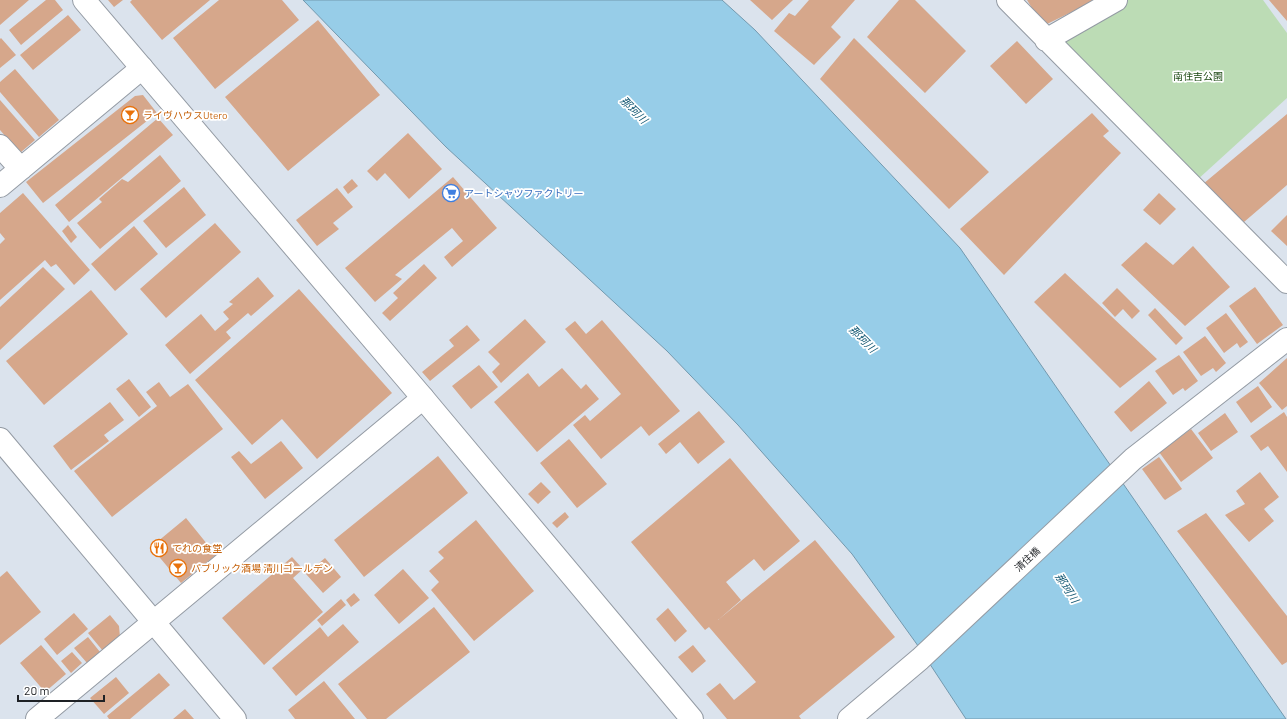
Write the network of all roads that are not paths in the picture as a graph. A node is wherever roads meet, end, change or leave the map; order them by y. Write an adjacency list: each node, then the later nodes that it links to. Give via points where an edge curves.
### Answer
1 (84, 0): 5 (street)
2 (1008, 0): 4 (street)
3 (1116, 0): 4 (street)
4 (1046, 40): 9 (street)
5 (142, 68): 7 (street); 11 (street)
6 (0, 146): 7 (street)
7 (21, 169): 8 (street)
8 (0, 186)
9 (1287, 282)
10 (1287, 339): 17 (street, 清住橋, via 1133,459 920,659)
11 (423, 398): 13 (street); 16 (street)
12 (0, 439): 13 (street)
13 (154, 622): 14 (street); 15 (street)
14 (37, 719)
15 (236, 719)
16 (692, 719)
17 (849, 719)

